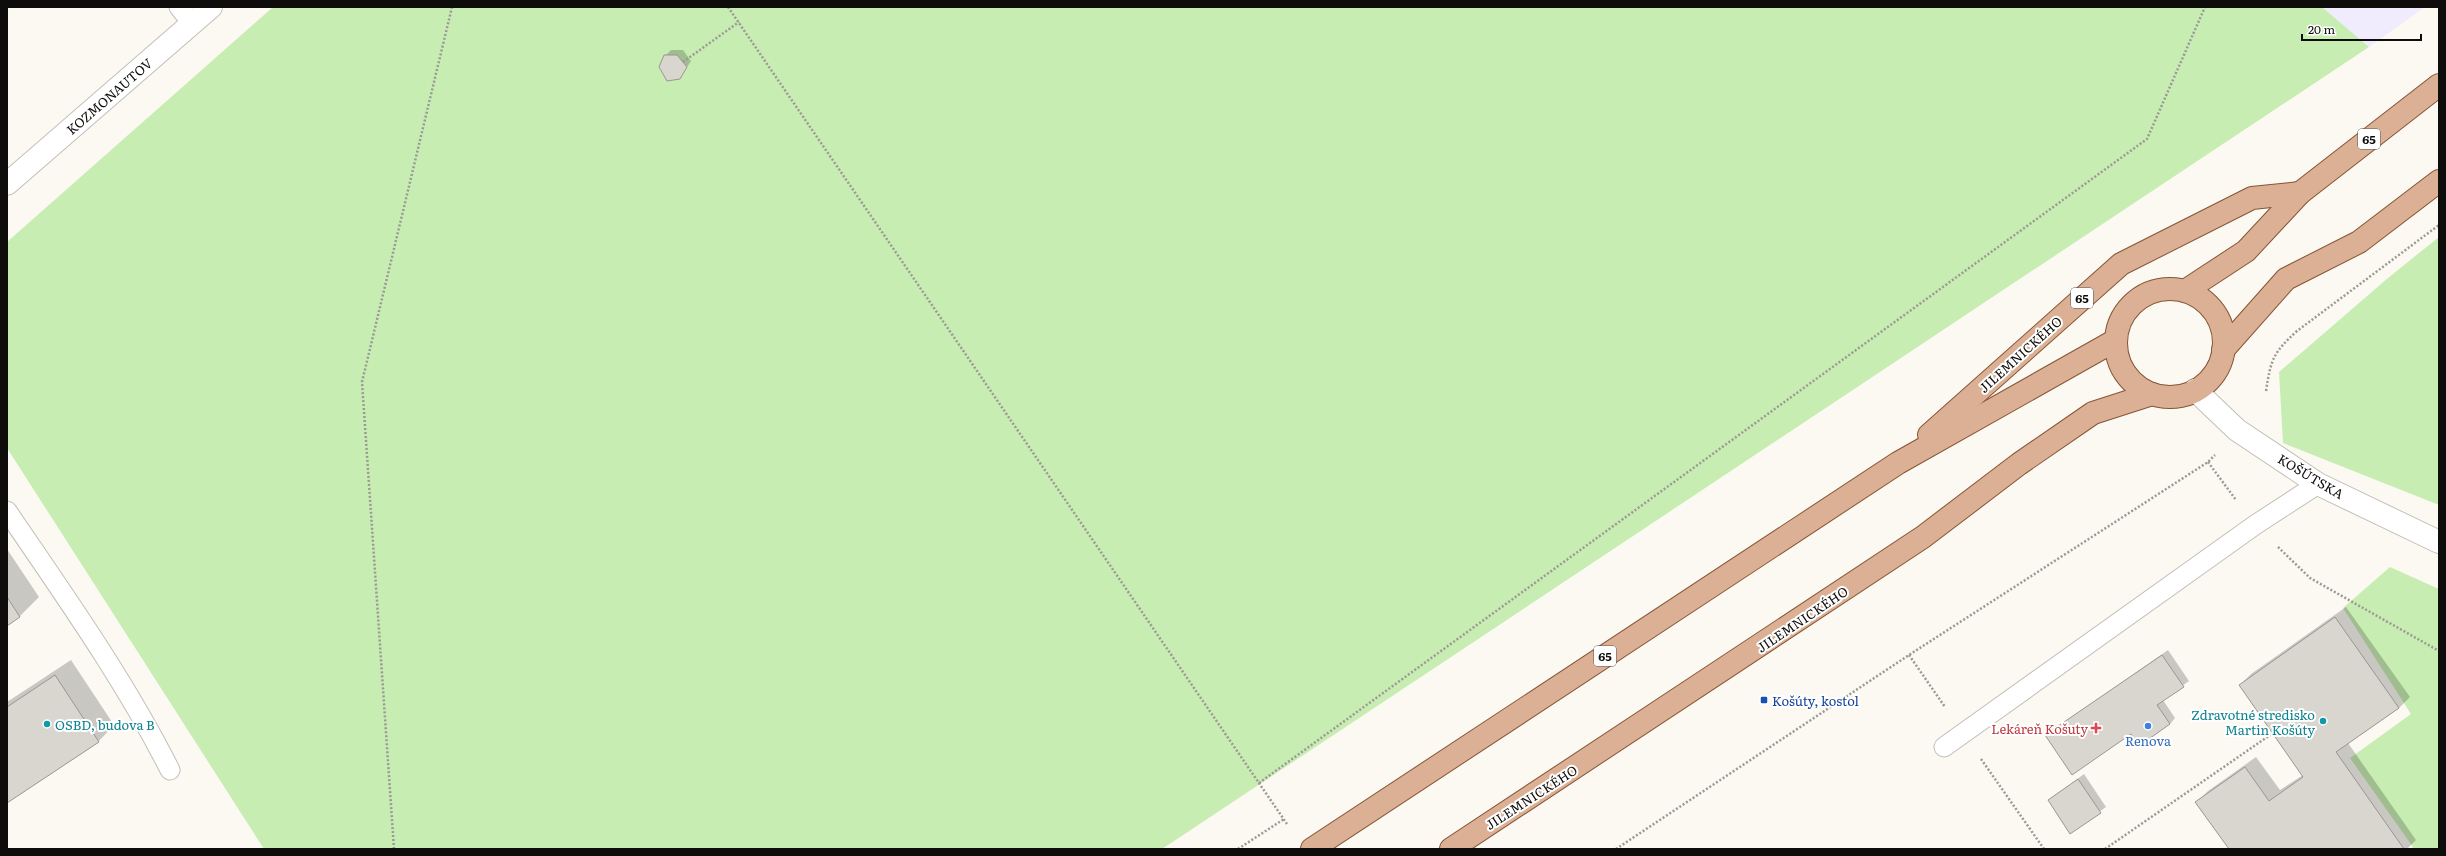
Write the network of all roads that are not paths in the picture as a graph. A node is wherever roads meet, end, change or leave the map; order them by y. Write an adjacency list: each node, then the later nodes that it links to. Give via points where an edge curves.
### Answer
1 (179, 7): 3 (lane)
2 (211, 7): 3 (street, KOZMONAUTOV)
3 (193, 24): 6 (street, KOZMONAUTOV)
4 (2439, 85): 7 (main road, 65)
5 (2439, 181): 10 (main road, JILEMNICKÉHO, via 2359,242 2286,279)
6 (7, 184)
7 (2300, 193): 8 (main road, 65, via 2246,251); 13 (main road, JILEMNICKÉHO / 65, via 2252,198 2121,264)
8 (2185, 291): 9 (main road, JILEMNICKÉHO, via 2153,291 2134,302 2121,319); 10 (main road, JILEMNICKÉHO, via 2199,297 2219,320)
9 (2116, 340): 12 (main road, JILEMNICKÉHO, via 2116,351 2124,371 2138,386); 13 (main road, JILEMNICKÉHO / 65)
10 (2223, 350): 11 (main road, JILEMNICKÉHO, via 2214,374)
11 (2195, 390): 12 (main road, JILEMNICKÉHO, via 2182,395); 14 (street, KOŠÚTSKA, via 2237,430)
12 (2152, 394): 20 (main road, JILEMNICKÉHO, via 2093,413 2019,464 1923,537)
13 (1898, 463): 19 (main road, JILEMNICKÉHO / 65)
14 (2318, 484): 16 (street, KOŠÚTSKA); 17 (lane, via 2255,525)
15 (7, 511): 18 (lane, via 102,651 147,725)
16 (2439, 542)
17 (1944, 747)
18 (170, 770)
19 (1312, 849)
20 (1451, 849)

